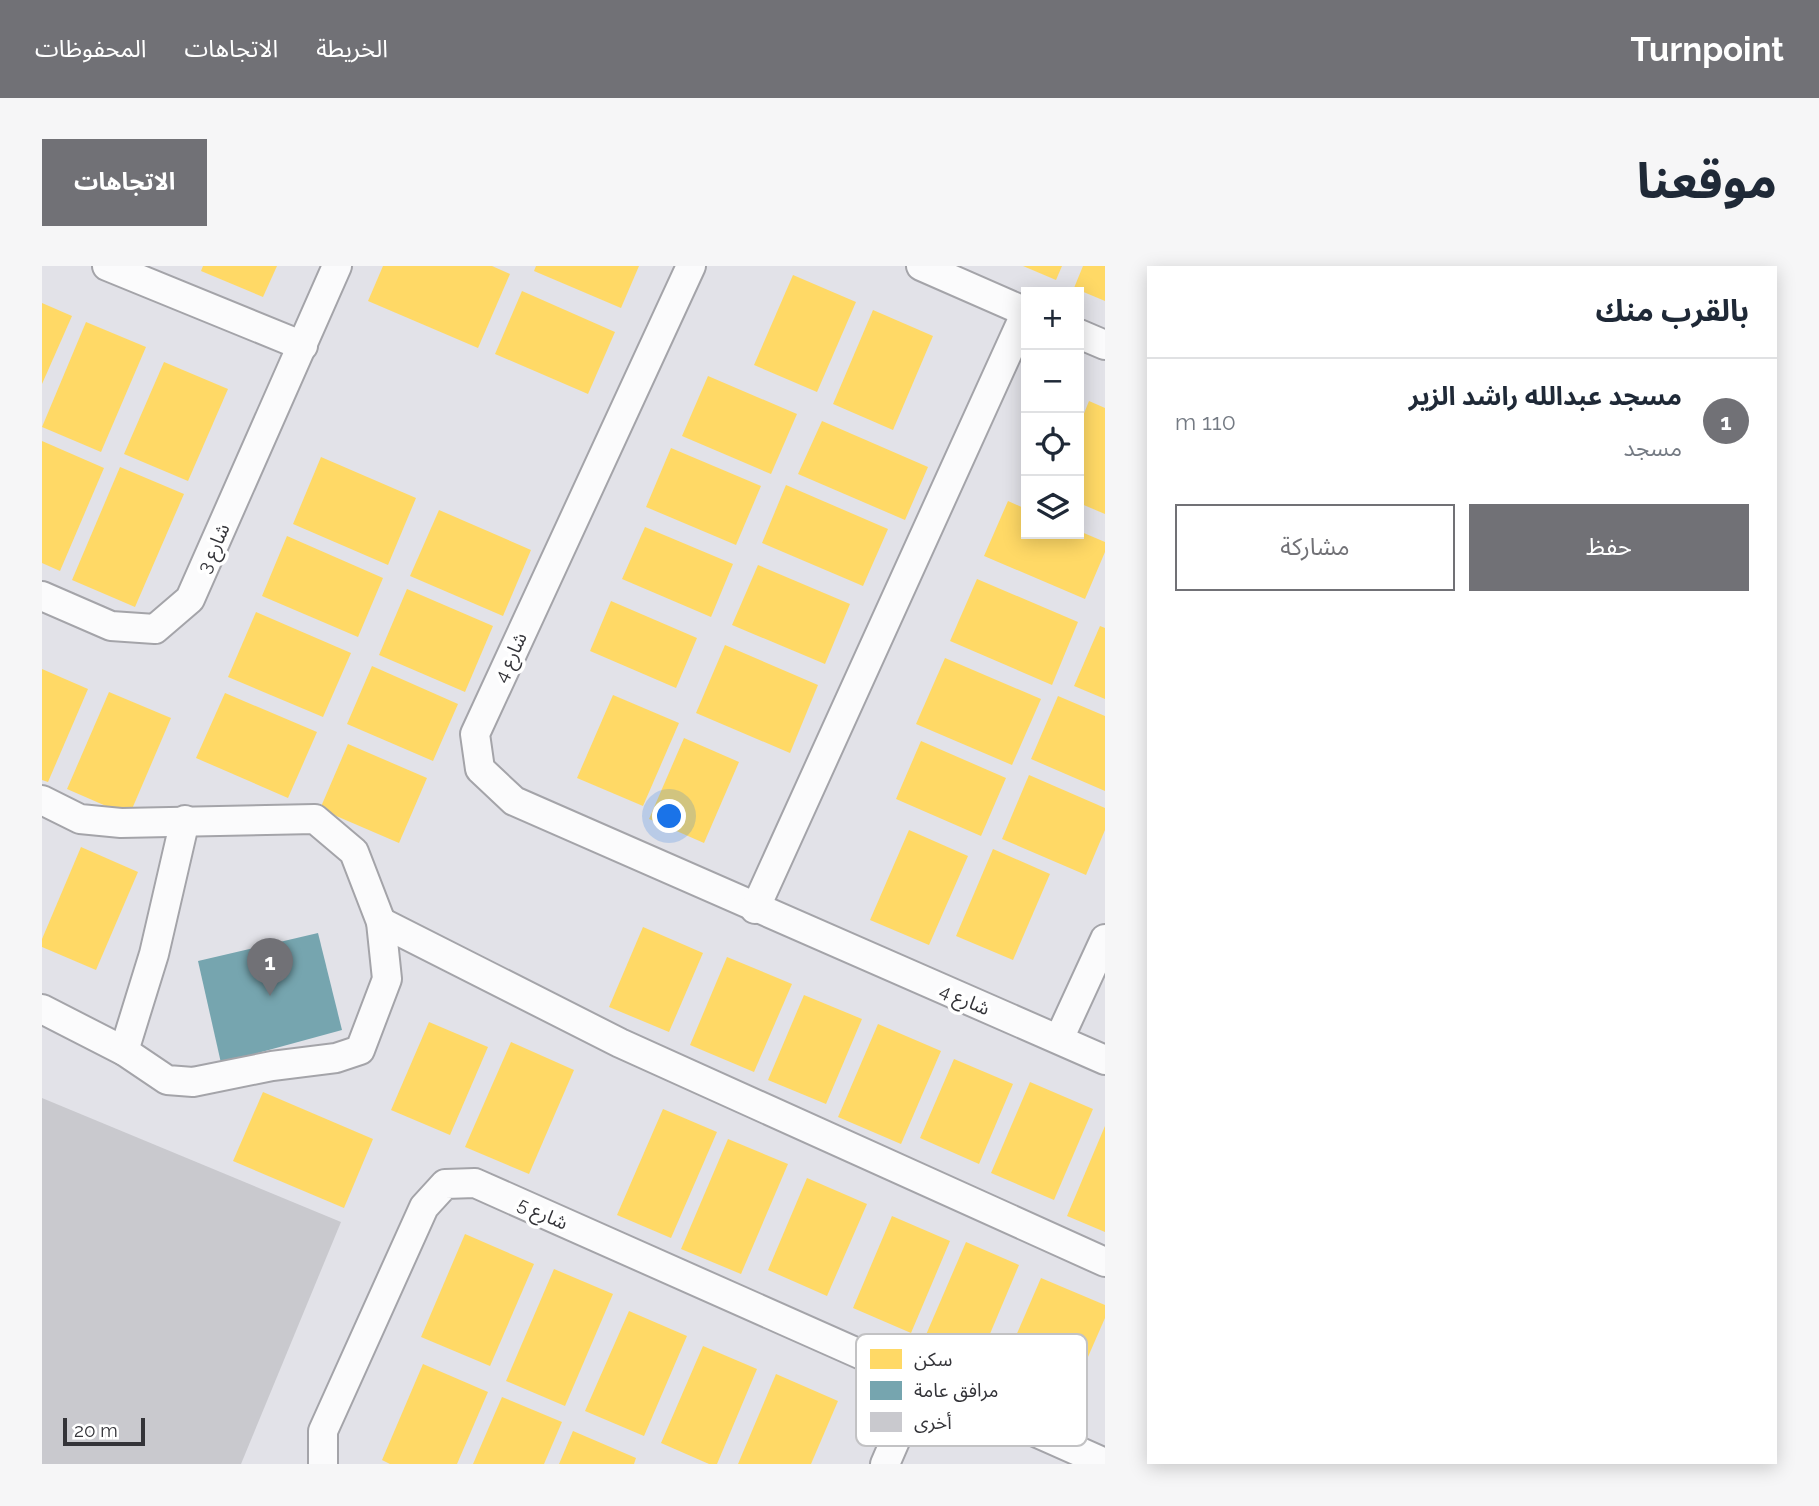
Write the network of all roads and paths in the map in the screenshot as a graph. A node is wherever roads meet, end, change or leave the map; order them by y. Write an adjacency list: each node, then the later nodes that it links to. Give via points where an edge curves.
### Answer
1 (107, 266): 9 (street)
2 (337, 266): 9 (street, شارع 3)
3 (691, 266): 13 (street, شارع 4, via 475,734 480,769 514,801)
4 (921, 266): 5 (street)
5 (1021, 310)
6 (1021, 323): 13 (street)
7 (1084, 336): 8 (street)
8 (1105, 345)
9 (303, 346): 10 (street, شارع 3, via 190,599 155,629 111,626)
10 (42, 596)
11 (42, 800): 12 (street, via 80,819 121,823)
12 (186, 820): 14 (street, via 315,819 354,852); 18 (street, via 154,954)
13 (755, 909): 17 (street, شارع 4)
14 (381, 922): 18 (street, via 387,979 360,1050 193,1082 167,1080); 20 (street, via 620,1043)
15 (1105, 939): 17 (street)
16 (42, 1009): 18 (street)
17 (1059, 1039): 19 (street, شارع 4)
18 (124, 1051)
19 (1105, 1060)
20 (1105, 1262)
21 (856, 1352): 25 (street, شارع 5, via 475,1183 445,1184 424,1206 323,1432)
22 (893, 1446): 26 (street)
23 (1067, 1446): 24 (street, شارع 5)
24 (1105, 1463)
25 (323, 1464)
26 (885, 1464)

